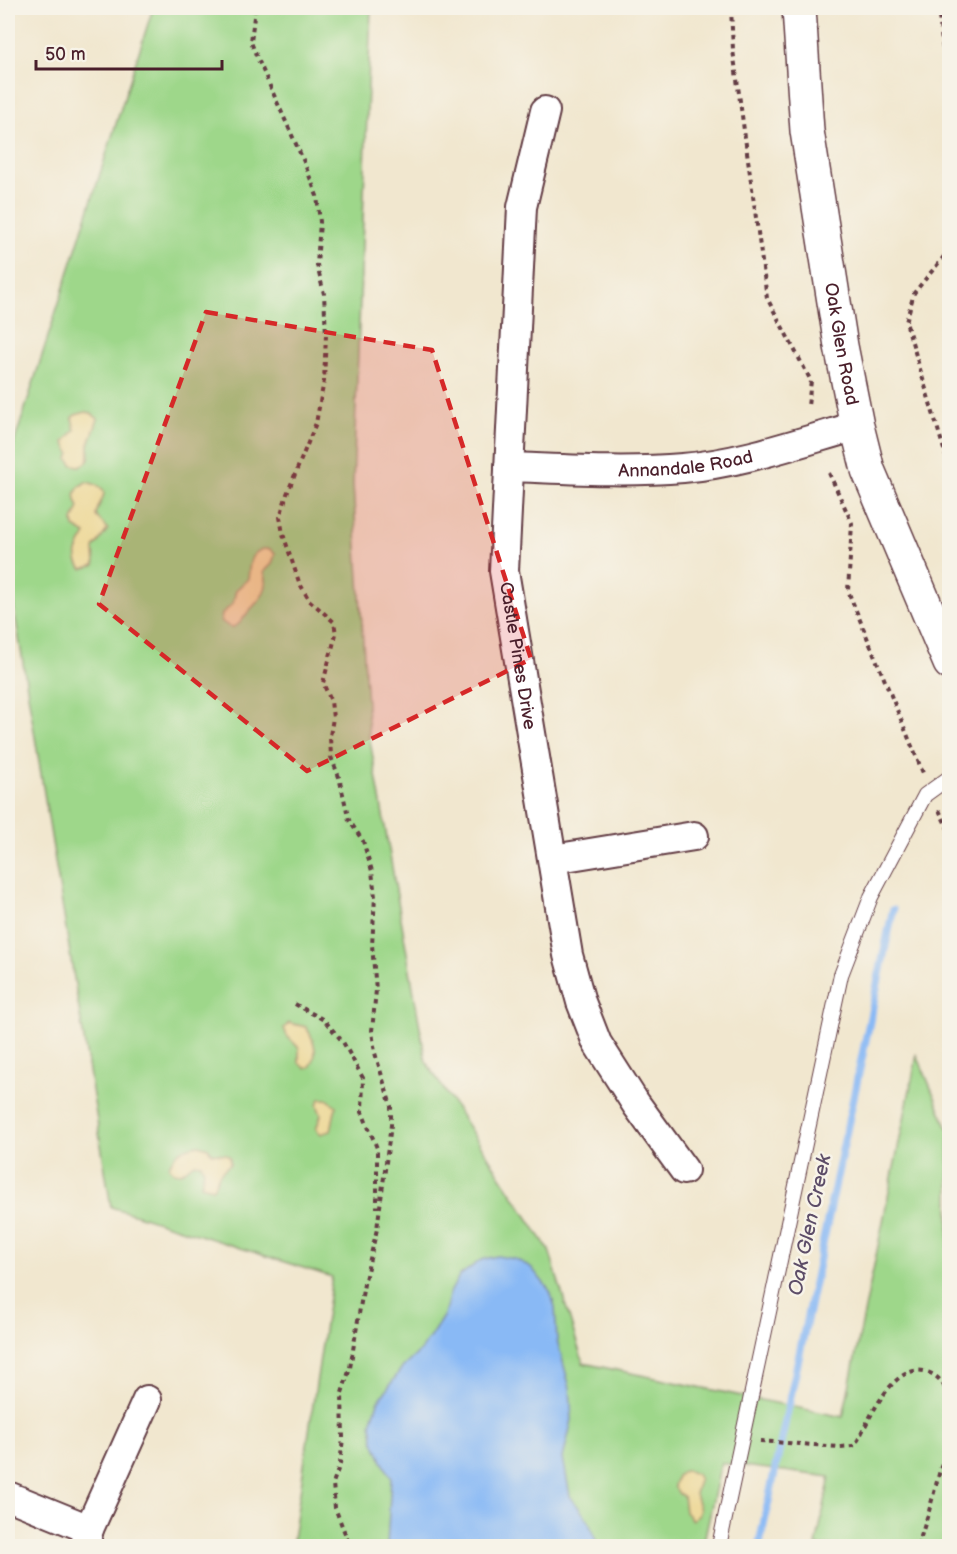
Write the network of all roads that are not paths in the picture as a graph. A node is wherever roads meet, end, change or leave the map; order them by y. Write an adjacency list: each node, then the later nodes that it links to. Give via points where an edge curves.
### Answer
1 (798, 8): 3 (main road, Oak Glen Road, via 807,131)
2 (545, 111): 4 (street, Castle Pines Drive, via 522,207)
3 (857, 426): 4 (street, Annandale Road, via 734,460 684,468 618,471); 5 (main road, Oak Glen Road, via 868,470)
4 (509, 467): 8 (street, Castle Pines Drive, via 504,571)
5 (950, 663)
6 (950, 777): 13 (lane, via 925,795 871,897 841,975)
7 (694, 837): 8 (street)
8 (554, 859): 9 (street, Castle Pines Drive, via 568,955 597,1043)
9 (684, 1170)
10 (147, 1400): 12 (street)
11 (8, 1496): 12 (street)
12 (87, 1538)
13 (719, 1546)

